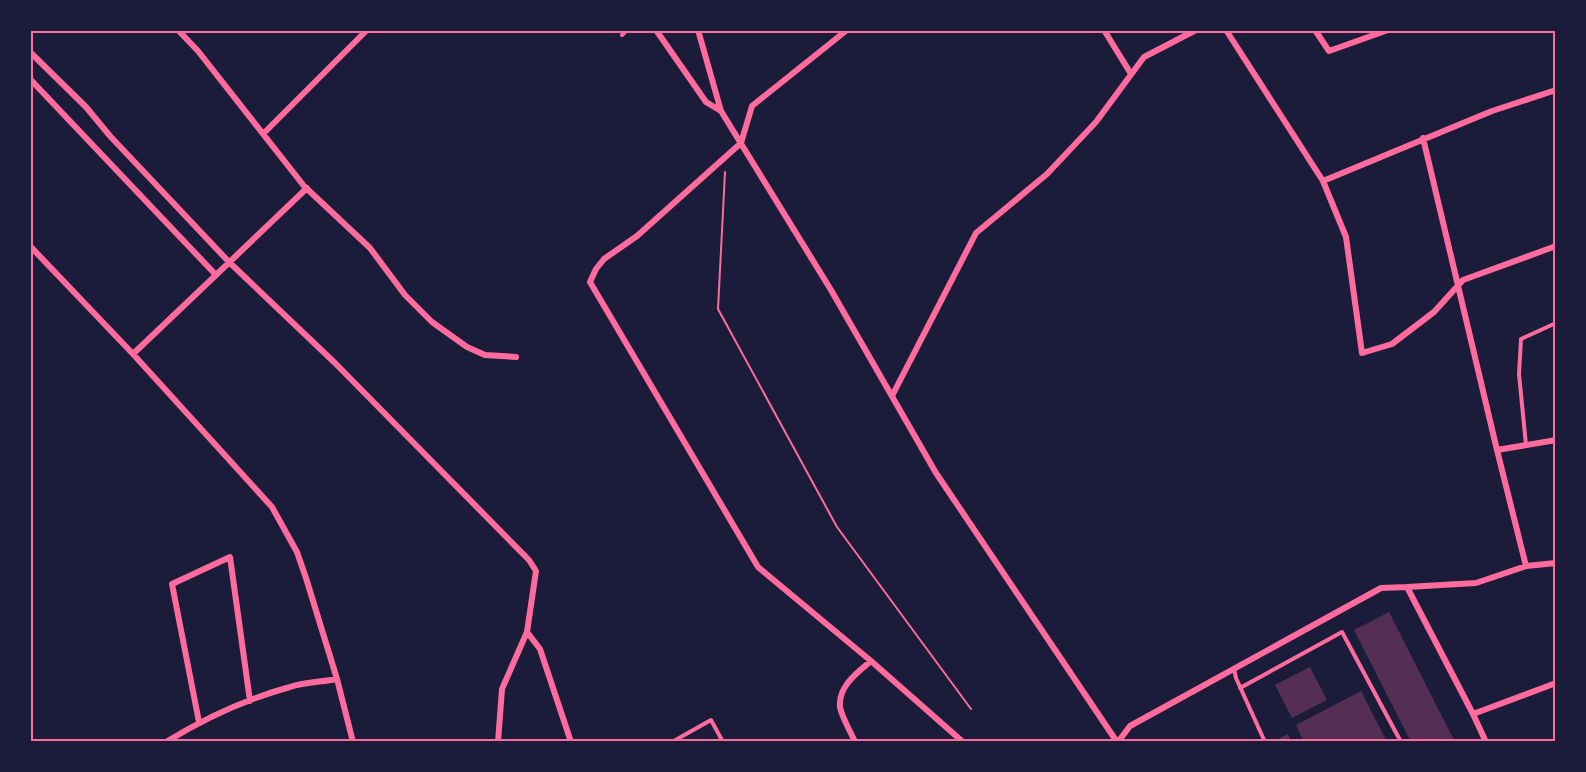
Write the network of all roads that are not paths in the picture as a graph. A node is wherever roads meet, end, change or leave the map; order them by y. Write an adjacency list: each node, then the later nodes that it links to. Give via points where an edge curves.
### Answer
1 (178, 30): 18 (street)
2 (367, 30): 18 (street)
3 (627, 30): 12 (lane)
4 (656, 30): 17 (street, via 706,102)
5 (698, 30): 17 (street)
6 (847, 30): 20 (street, via 752,106)
7 (1104, 30): 14 (street)
8 (1196, 30): 14 (street, via 1144,57)
9 (1226, 30): 21 (street)
10 (1315, 30): 11 (street, via 1329,51)
11 (1388, 30)
12 (622, 35)
13 (30, 52): 25 (street)
14 (1131, 74): 31 (street, via 1096,122 1047,174 975,233)
15 (30, 79): 26 (street)
16 (1556, 90): 19 (street)
17 (721, 111): 20 (street)
18 (264, 134): 22 (street)
19 (1423, 138): 21 (street); 27 (street)
20 (741, 143): 31 (street); 39 (street, via 637,236 604,259 590,282 758,567)
21 (1323, 181): 27 (street, via 1346,237 1362,353 1392,344 1434,312)
22 (307, 188): 25 (street); 30 (street, via 370,248 405,295 432,322 485,355)
23 (30, 246): 29 (street)
24 (1556, 246): 27 (street)
25 (229, 262): 26 (street); 38 (street, via 335,363 529,560 536,571)
26 (216, 275): 29 (street)
27 (1458, 285): 34 (street)
28 (1556, 323): 33 (lane, via 1521,339 1519,374)
29 (133, 354): 41 (street, via 272,507 297,552)
30 (516, 357)
31 (892, 396): 55 (street, via 936,473)
32 (1556, 440): 33 (street)
33 (1526, 446): 34 (street)
34 (1497, 450): 36 (street)
35 (1556, 563): 36 (street)
36 (1526, 566): 37 (street, via 1476,583)
37 (1407, 587): 40 (street, via 1381,588); 45 (street)
38 (527, 632): 49 (street, via 502,689); 50 (street, via 540,650)
39 (871, 661): 53 (street, via 850,680 840,706); 54 (street)
40 (1234, 669): 43 (lane); 55 (street, via 1130,726)
41 (337, 679): 44 (street, via 292,686); 48 (street)
42 (1556, 683): 45 (street)
43 (1240, 688): 56 (lane); 57 (lane, via 1342,632)
44 (250, 701): 46 (street); 46 (street, via 230,557 172,584)
45 (1473, 714): 58 (street)
46 (199, 722): 47 (street)
47 (166, 742)
48 (353, 742)
49 (498, 742)
50 (571, 742)
51 (672, 742): 52 (lane, via 711,720)
52 (723, 742)
53 (855, 742)
54 (963, 742)
55 (1118, 742)
56 (1265, 742)
57 (1401, 742)
58 (1486, 742)

